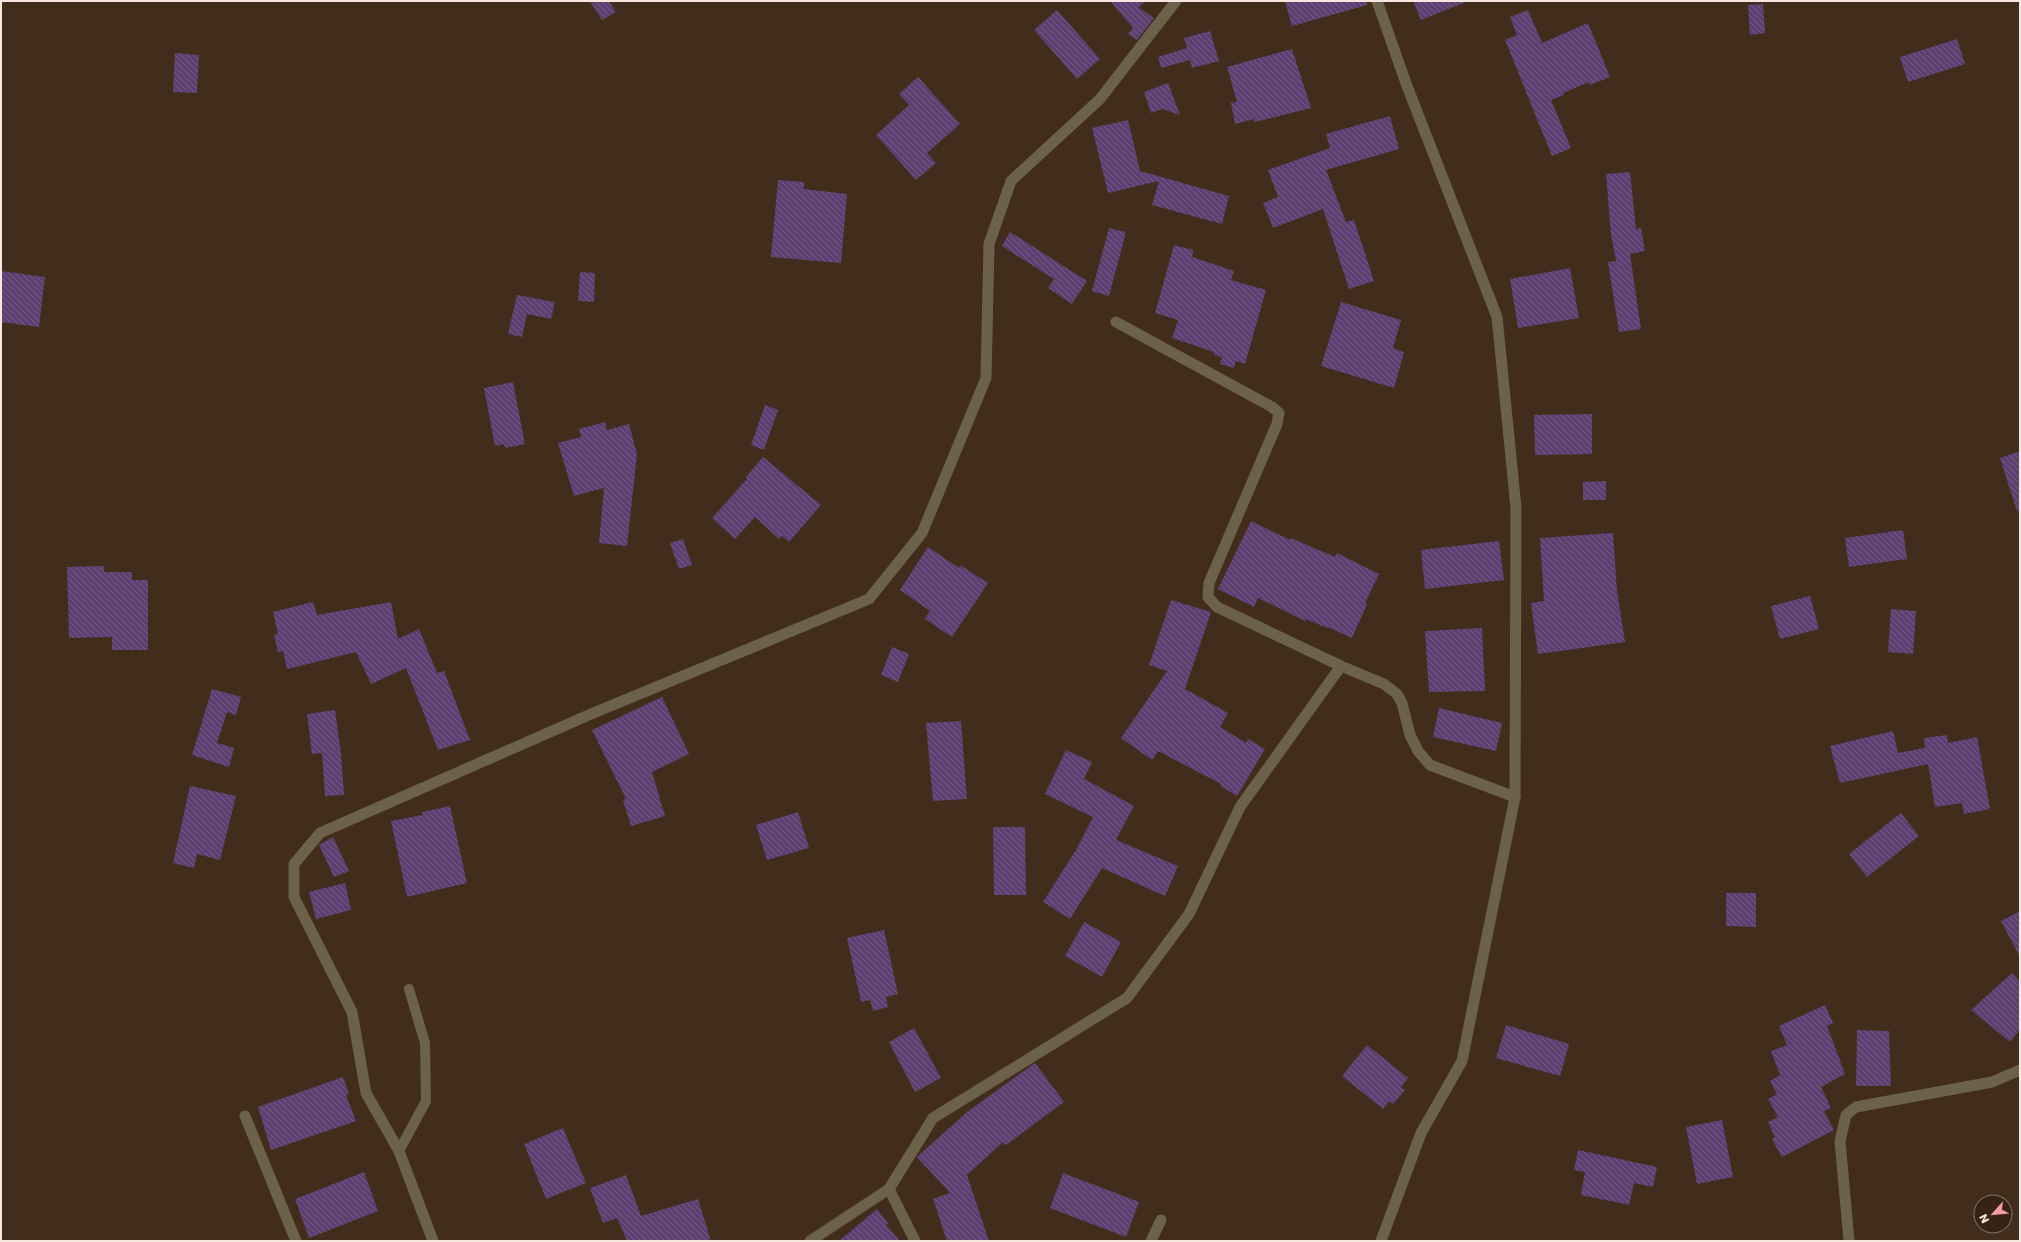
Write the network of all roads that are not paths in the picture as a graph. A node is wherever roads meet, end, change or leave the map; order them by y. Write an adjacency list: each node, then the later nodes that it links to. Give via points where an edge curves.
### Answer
1 (1176, 1): 9 (street, via 1100,99 1011,181 989,244 986,378 922,534 869,599 591,714 320,833 294,864 294,897 352,1012 366,1093)
2 (1377, 1): 5 (street, via 1407,86 1497,317 1516,508)
3 (1116, 322): 4 (street, via 1279,413 1277,424 1209,583 1208,596 1217,607)
4 (1341, 666): 5 (street, via 1384,684 1397,694 1412,740 1430,765); 10 (street, via 1240,807 1189,914 1127,998 933,1118)
5 (1515, 797): 17 (street, via 1462,1061 1420,1133)
6 (409, 989): 9 (lane, via 425,1043 426,1101)
7 (2020, 1070): 18 (street, via 1992,1082 1856,1107 1846,1115 1840,1141)
8 (245, 1116): 12 (street)
9 (399, 1151): 13 (street)
10 (889, 1189): 14 (street); 15 (street)
11 (1160, 1220): 16 (street)
12 (296, 1241)
13 (433, 1241)
14 (810, 1241)
15 (916, 1241)
16 (1151, 1241)
17 (1381, 1241)
18 (1849, 1241)

